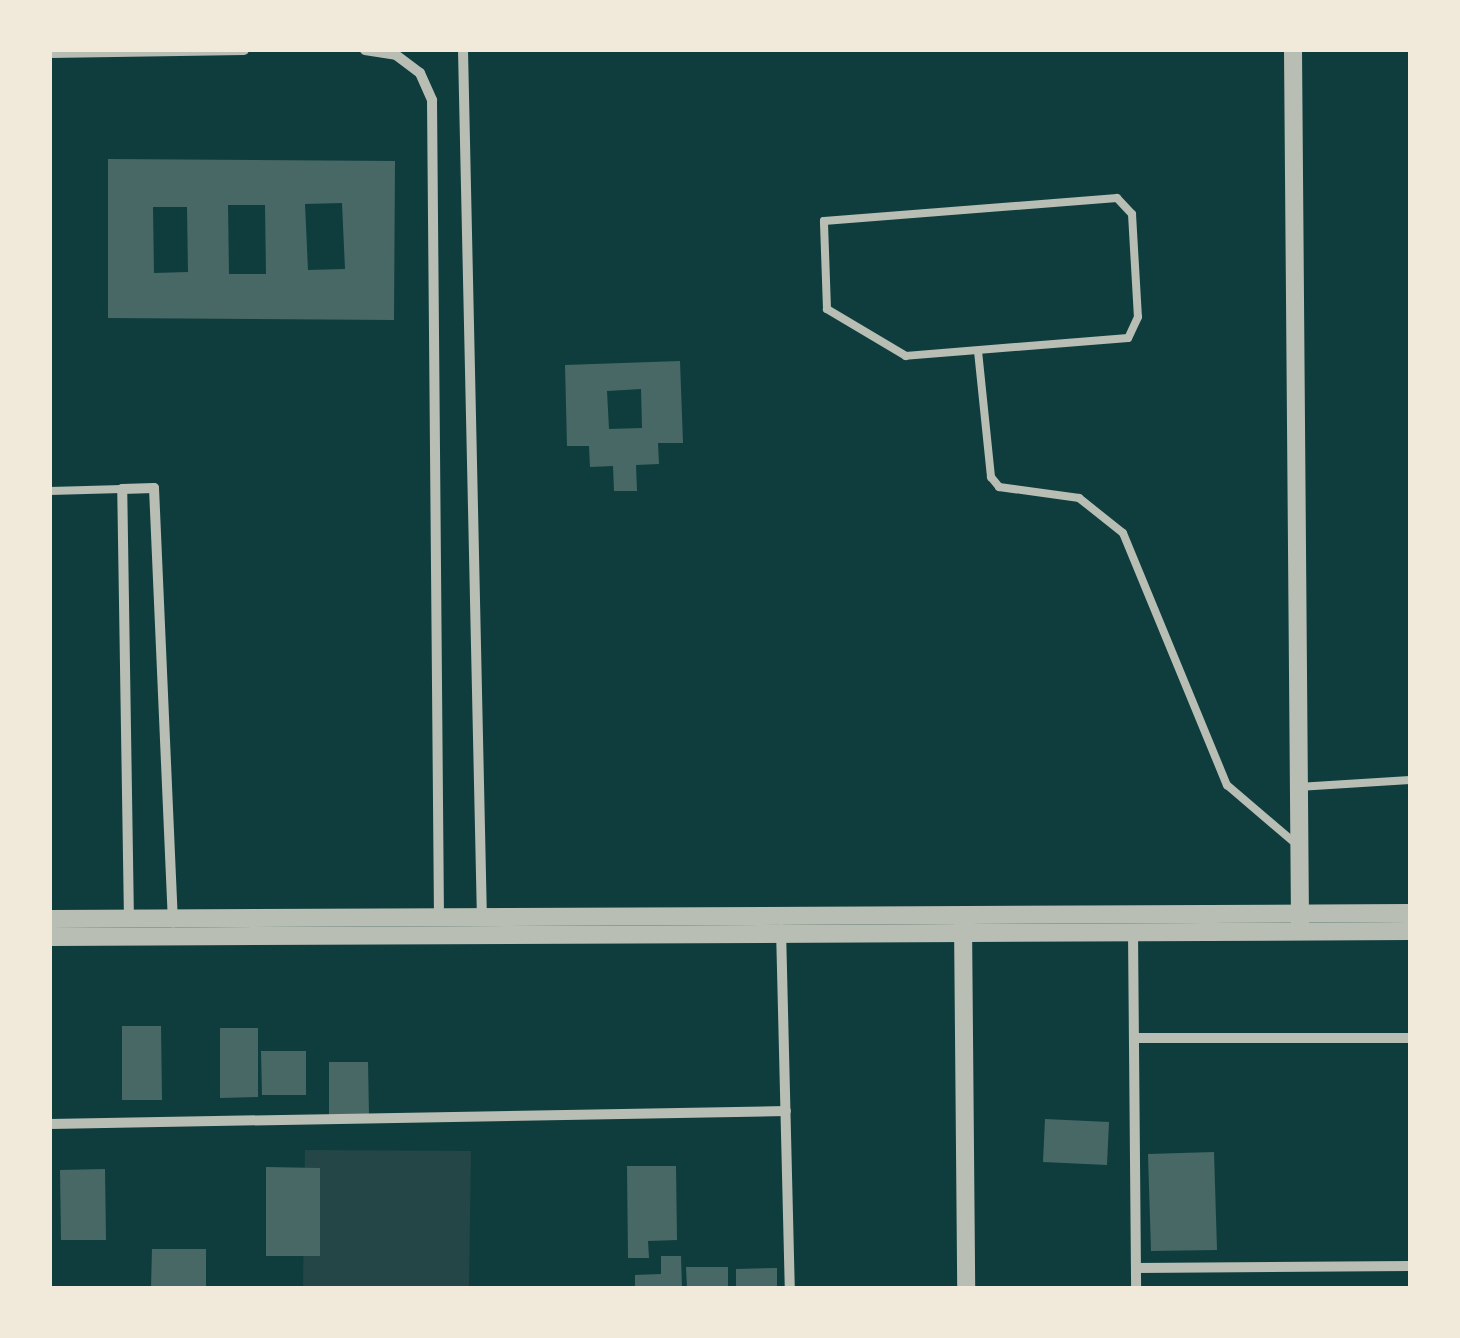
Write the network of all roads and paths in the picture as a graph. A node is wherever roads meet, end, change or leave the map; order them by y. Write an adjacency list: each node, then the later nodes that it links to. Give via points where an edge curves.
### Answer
1 (244, 50): 5 (street)
2 (365, 50): 17 (street, via 396,55 420,73 432,100)
3 (462, 50): 18 (street)
4 (1293, 50): 10 (street)
5 (50, 53)
6 (978, 350): 6 (lane, via 906,356 835,319 822,295 824,221 1127,201 1136,330); 11 (lane, via 991,477 999,487 1079,498 1123,533 1228,785)
7 (122, 489): 8 (lane); 19 (street); 20 (street, via 160,494)
8 (50, 491)
9 (1410, 780): 10 (lane)
10 (1298, 787): 11 (street)
11 (1299, 846): 14 (street)
12 (1410, 913): 14 (street)
13 (50, 919): 19 (street)
14 (1300, 923): 15 (street); 21 (street); 22 (street)
15 (963, 924): 16 (street); 22 (street); 31 (street)
16 (781, 925): 18 (street); 26 (street)
17 (440, 927): 18 (street); 20 (street)
18 (483, 927)
19 (130, 928): 20 (street); 23 (street)
20 (174, 928)
21 (1410, 931)
22 (1133, 932): 24 (street)
23 (50, 938)
24 (1134, 1038): 25 (street); 29 (street)
25 (1410, 1038)
26 (786, 1110): 27 (street); 30 (street)
27 (50, 1124)
28 (1410, 1266): 29 (street)
29 (1136, 1268): 32 (street)
30 (790, 1288)
31 (966, 1288)
32 (1136, 1288)

